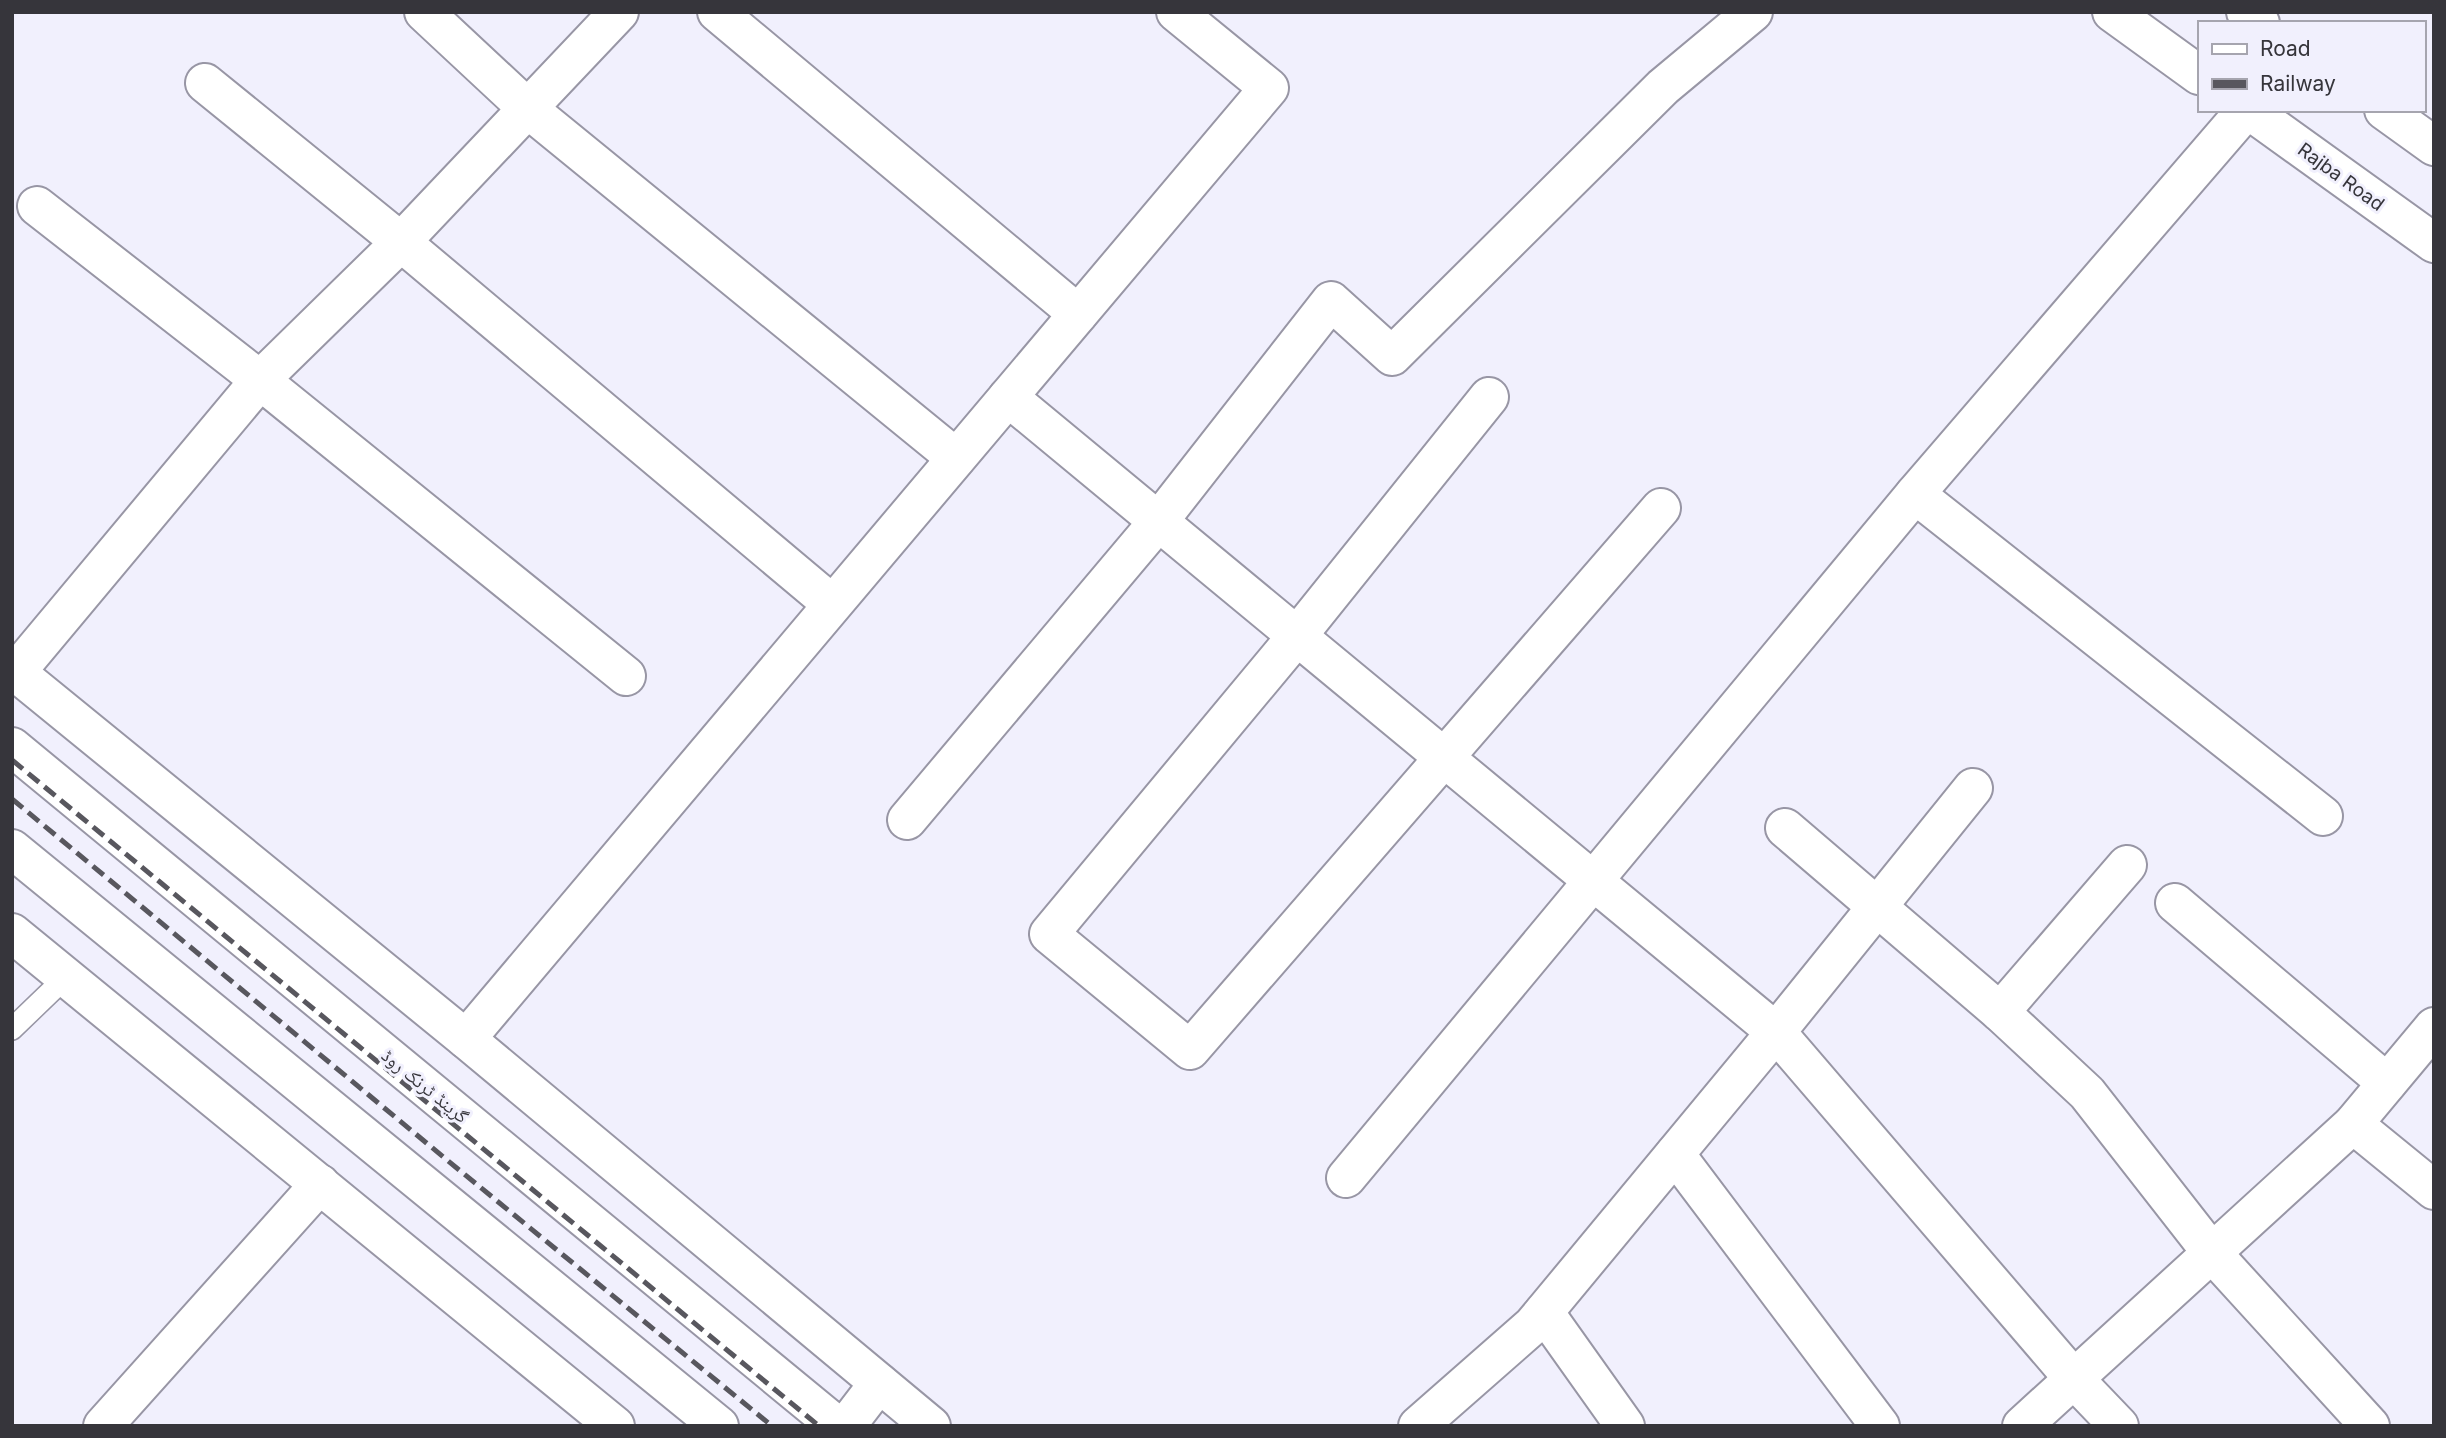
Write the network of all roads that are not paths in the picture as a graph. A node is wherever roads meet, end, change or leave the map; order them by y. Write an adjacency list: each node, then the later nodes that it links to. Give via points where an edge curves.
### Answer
1 (424, 12): 9 (street)
2 (619, 12): 9 (street)
3 (717, 12): 17 (street)
4 (1753, 12): 24 (street, via 1662,87 1392,356 1331,301)
5 (2112, 12): 7 (street)
6 (1199, 19): 17 (street, via 1269,88)
7 (2198, 74)
8 (205, 82): 15 (street)
9 (527, 108): 15 (street); 21 (street)
10 (2245, 112): 22 (street)
11 (2250, 112): 16 (street, Rajba Road)
12 (2387, 112): 13 (street)
13 (2434, 146)
14 (37, 206): 18 (street)
15 (401, 242): 18 (street); 25 (street)
16 (2434, 243)
17 (1078, 314): 19 (street)
18 (260, 380): 27 (street); 28 (street)
19 (1008, 397): 21 (street); 24 (street)
20 (1489, 397): 26 (street)
21 (956, 458): 25 (street)
22 (1914, 494): 32 (street); 37 (street)
23 (1661, 508): 30 (street)
24 (1158, 522): 26 (street); 33 (street)
25 (832, 604): 46 (street)
26 (1297, 636): 30 (street); 30 (street, via 1049,934 1190,1050)
27 (14, 671): 46 (street)
28 (626, 676)
29 (12, 747): 60 (street, گرینڈ ٹرنک روڈ)
30 (1445, 758): 37 (street)
31 (1973, 788): 39 (street)
32 (2323, 816)
33 (907, 820)
34 (1785, 828): 39 (street)
35 (12, 849): 59 (street)
36 (2127, 865): 42 (street)
37 (1593, 881): 45 (street); 50 (street)
38 (2175, 903): 47 (street)
39 (1878, 906): 42 (street); 45 (street)
40 (12, 933): 41 (street)
41 (66, 976): 44 (lane); 51 (street)
42 (2000, 1012): 53 (street, via 2087,1093)
43 (2434, 1027): 47 (street)
44 (12, 1029)
45 (1776, 1032): 49 (street); 55 (street)
46 (466, 1039): 56 (street)
47 (2387, 1083): 48 (street)
48 (2353, 1124): 52 (street); 53 (street)
49 (1675, 1154): 54 (street); 65 (street)
50 (1346, 1178)
51 (320, 1184): 57 (street); 58 (street)
52 (2434, 1190)
53 (2212, 1253): 55 (street); 68 (street)
54 (1544, 1312): 63 (street); 64 (street)
55 (2074, 1378): 66 (street); 67 (street)
56 (879, 1383): 61 (street); 62 (street)
57 (103, 1426)
58 (615, 1426)
59 (719, 1426)
60 (837, 1426)
61 (846, 1426)
62 (931, 1426)
63 (1418, 1426)
64 (1625, 1426)
65 (1880, 1426)
66 (2022, 1426)
67 (2119, 1426)
68 (2370, 1426)

